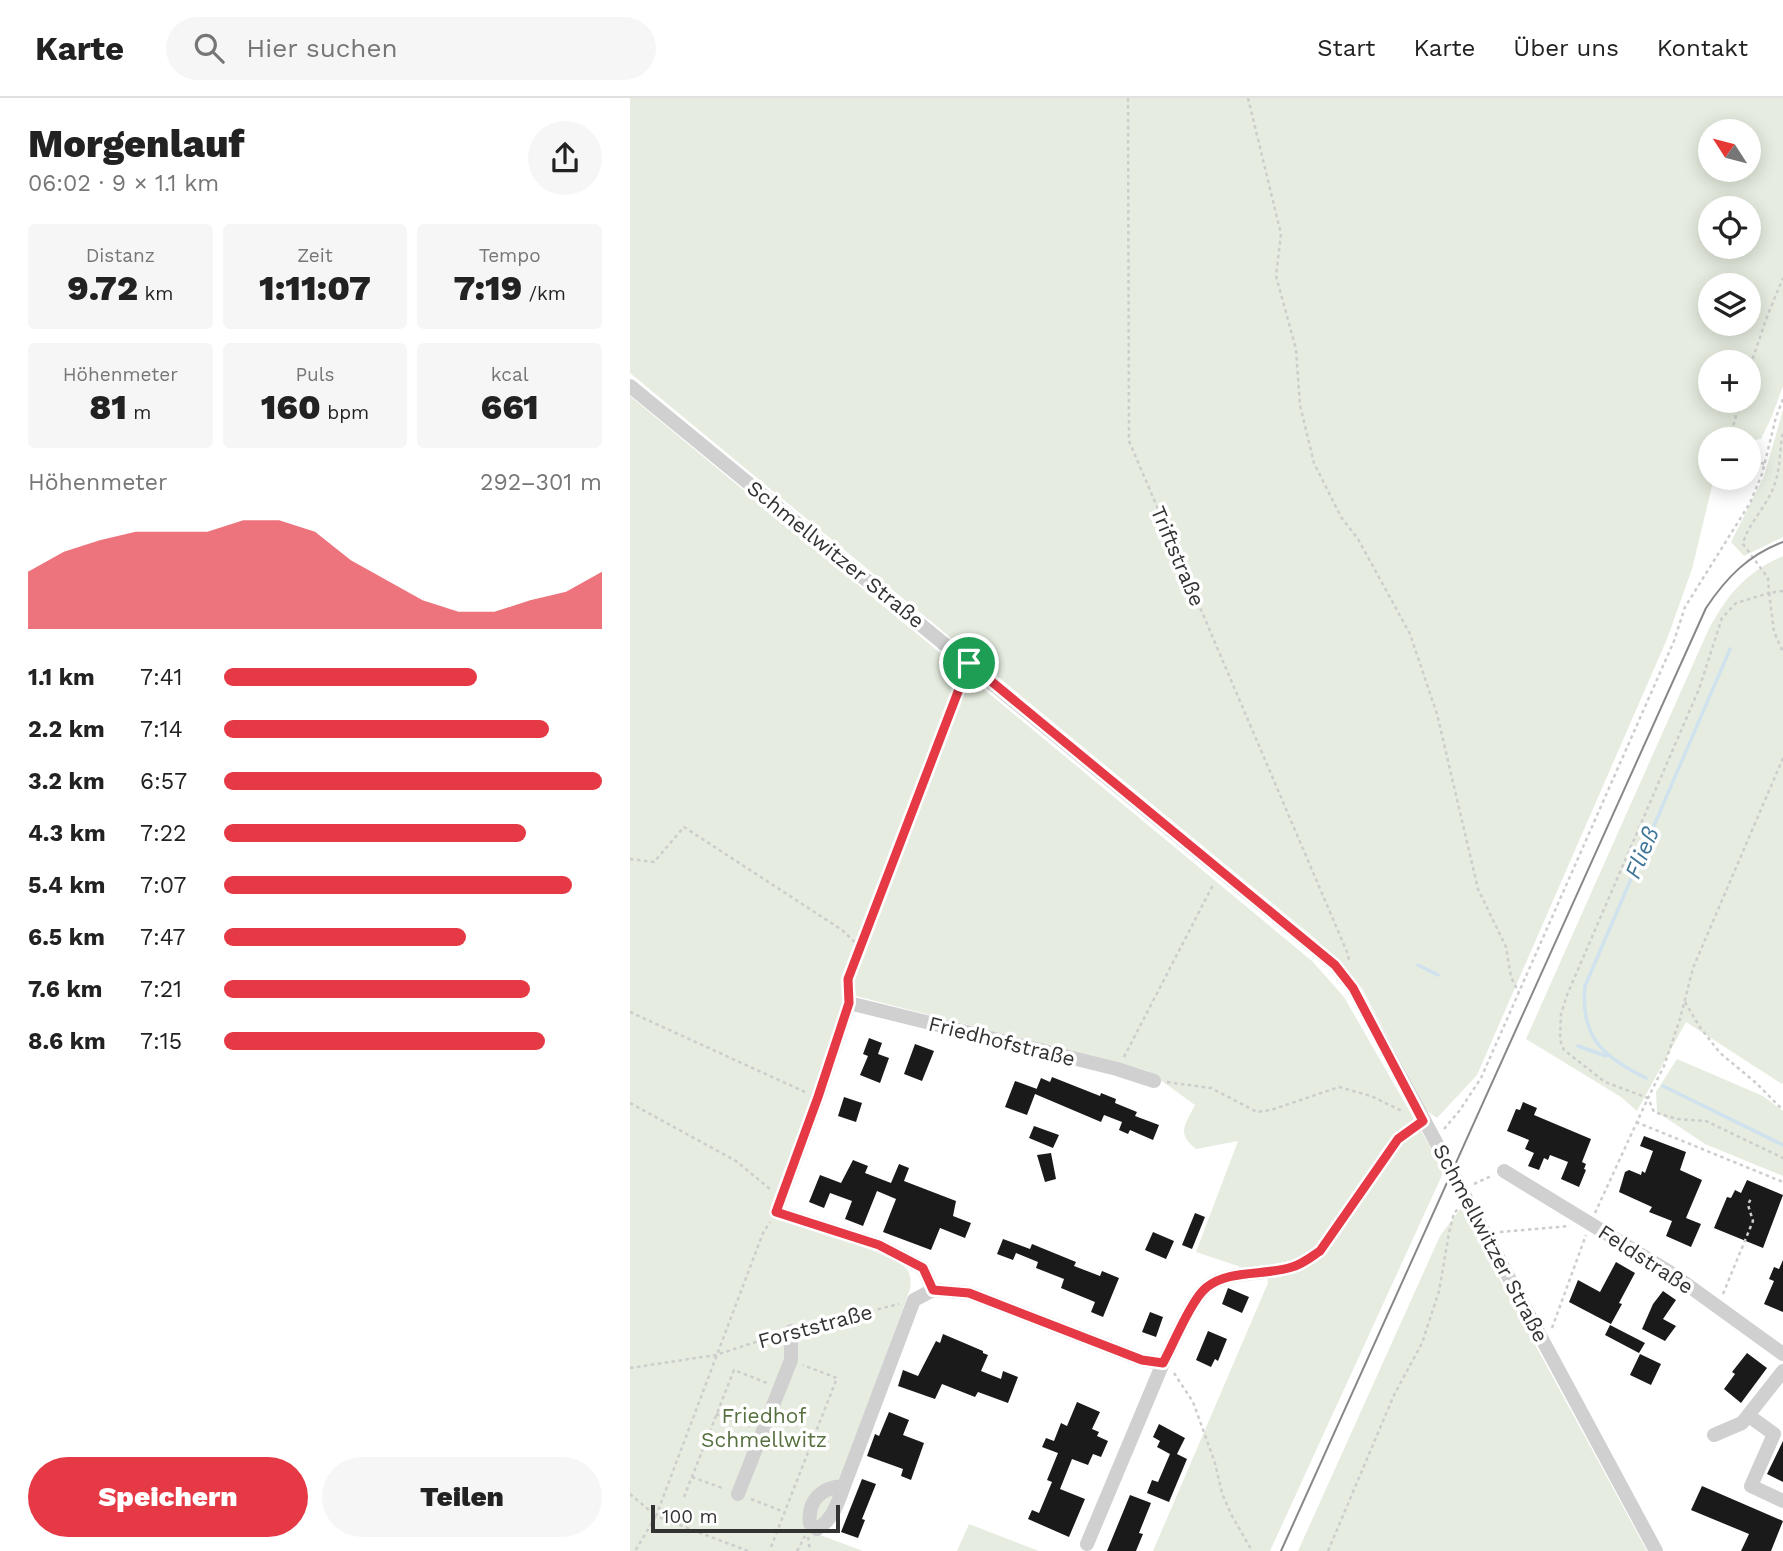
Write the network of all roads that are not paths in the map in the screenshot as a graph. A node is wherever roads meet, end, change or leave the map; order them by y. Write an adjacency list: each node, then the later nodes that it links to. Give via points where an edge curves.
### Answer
1 (630, 386): 3 (street, Schmellwitzer Straße, via 1335,965 1353,988)
2 (1154, 1081): 5 (street, Friedhofstraße, via 849,1003 778,1205 879,1245 923,1268)
3 (1423, 1121): 8 (street, via 1398,1139 1320,1251 1291,1268 1221,1279 1205,1288); 16 (street, Schmellwitzer Straße)
4 (1504, 1171): 7 (street, Feldstraße, via 1671,1273)
5 (933, 1290): 8 (street, via 969,1293 1142,1360); 12 (street, Forststraße, via 914,1300)
6 (791, 1331): 13 (street, via 791,1360)
7 (1783, 1354)
8 (1163, 1363): 15 (street)
9 (1783, 1371): 10 (street)
10 (1749, 1416): 11 (street); 14 (street, via 1774,1434 1751,1486)
11 (1714, 1435)
12 (844, 1486)
13 (738, 1494)
14 (1783, 1501)
15 (1087, 1544)
16 (1656, 1551)

